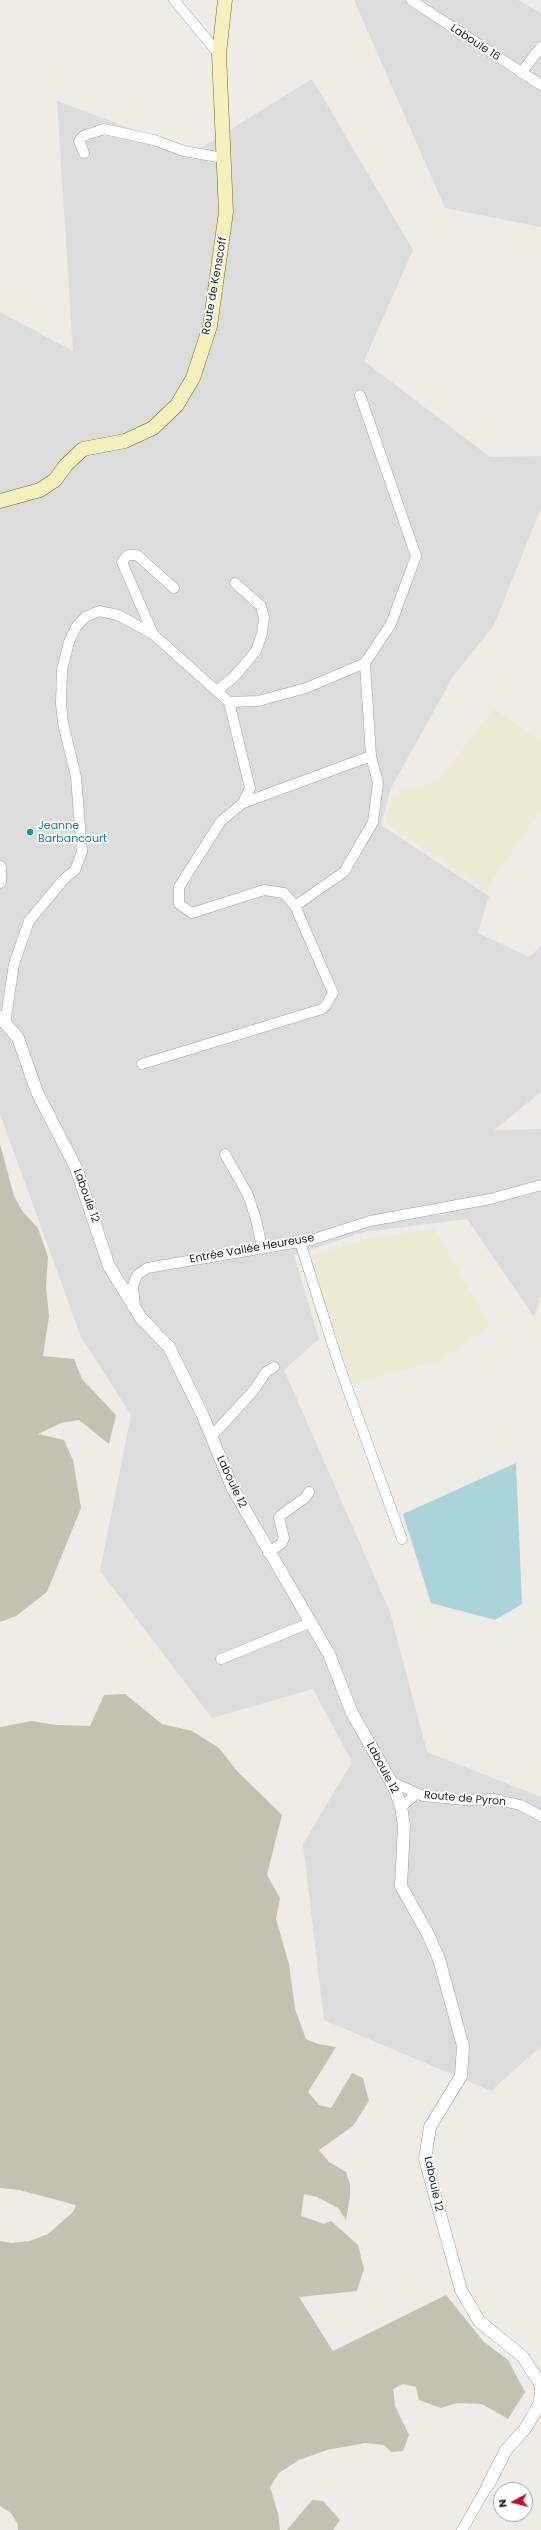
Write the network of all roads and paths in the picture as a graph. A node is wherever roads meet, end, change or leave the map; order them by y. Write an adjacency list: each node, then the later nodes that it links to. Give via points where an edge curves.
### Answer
1 (174, 0): 5 (street)
2 (225, 0): 5 (main road, Route de Kenscoff)
3 (411, 0): 6 (street, Laboule 16)
4 (541, 47): 6 (street)
5 (219, 54): 9 (main road, Route de Kenscoff)
6 (522, 73): 7 (street, Laboule 16)
7 (541, 85)
8 (84, 153): 9 (street, via 79,141 83,136 104,129 154,140 184,151)
9 (223, 158): 11 (main road, Route de Kenscoff, via 226,212 210,326 193,378 177,406 164,420 141,435 83,449 55,480 40,490)
10 (360, 394): 15 (street, via 416,556 391,624)
11 (0, 502)
12 (235, 583): 16 (street, via 261,606 264,618 262,634 256,651 234,677)
13 (174, 588): 14 (street, via 137,555 128,555 122,562)
14 (153, 634): 16 (street); 23 (street, via 118,615 99,611 85,617 76,627 69,642 62,670 61,704 76,777 82,852 75,870 28,921 14,964)
15 (364, 663): 17 (street, via 306,688 258,701); 18 (street)
16 (218, 690): 17 (street)
17 (230, 702): 19 (street, via 250,788)
18 (371, 756): 19 (street); 22 (street, via 378,783 373,822 344,872)
19 (243, 803): 22 (street, via 221,821 179,887 179,904 192,913 264,890 284,893)
20 (0, 867): 21 (street)
21 (0, 882)
22 (295, 906): 24 (street, via 333,993 322,1009)
23 (3, 1020): 29 (street, Laboule 12, via 18,1038 37,1092 76,1168 109,1266)
24 (142, 1064)
25 (225, 1154): 28 (street, via 248,1195)
26 (541, 1185): 27 (street, Entrée Vallée Heureuse, via 490,1199 370,1221)
27 (300, 1242): 28 (street, Entrée Vallée Heureuse); 33 (street, via 339,1366)
28 (262, 1248): 29 (street, Entrée Vallée Heureuse, via 147,1268 137,1275 133,1286)
29 (135, 1307): 31 (street, Laboule 12, via 141,1318 169,1346)
30 (274, 1368): 31 (street, via 266,1372 254,1390)
31 (211, 1436): 34 (street, Laboule 12, via 233,1490)
32 (309, 1492): 34 (street, via 305,1498 281,1515 279,1518 284,1538 282,1543)
33 (402, 1539)
34 (268, 1552): 35 (street, Laboule 12)
35 (312, 1622): 36 (street); 37 (street, Laboule 12, via 337,1671 352,1713)
36 (221, 1659)
37 (390, 1781): 38 (street, Route de Pyron); 39 (street, Laboule 12)
38 (416, 1794): 39 (street); 40 (street, Route de Pyron, via 440,1799 494,1799 520,1805)
39 (401, 1807): 41 (street, Laboule 12, via 404,1826 401,1886 439,1959 463,2046 461,2076 438,2111 426,2140 425,2159 428,2172 461,2290 479,2321 523,2357 541,2385 540,2403 525,2429 506,2450)
40 (541, 1816)
41 (488, 2485): 42 (street, Laboule 12)
42 (462, 2530)

